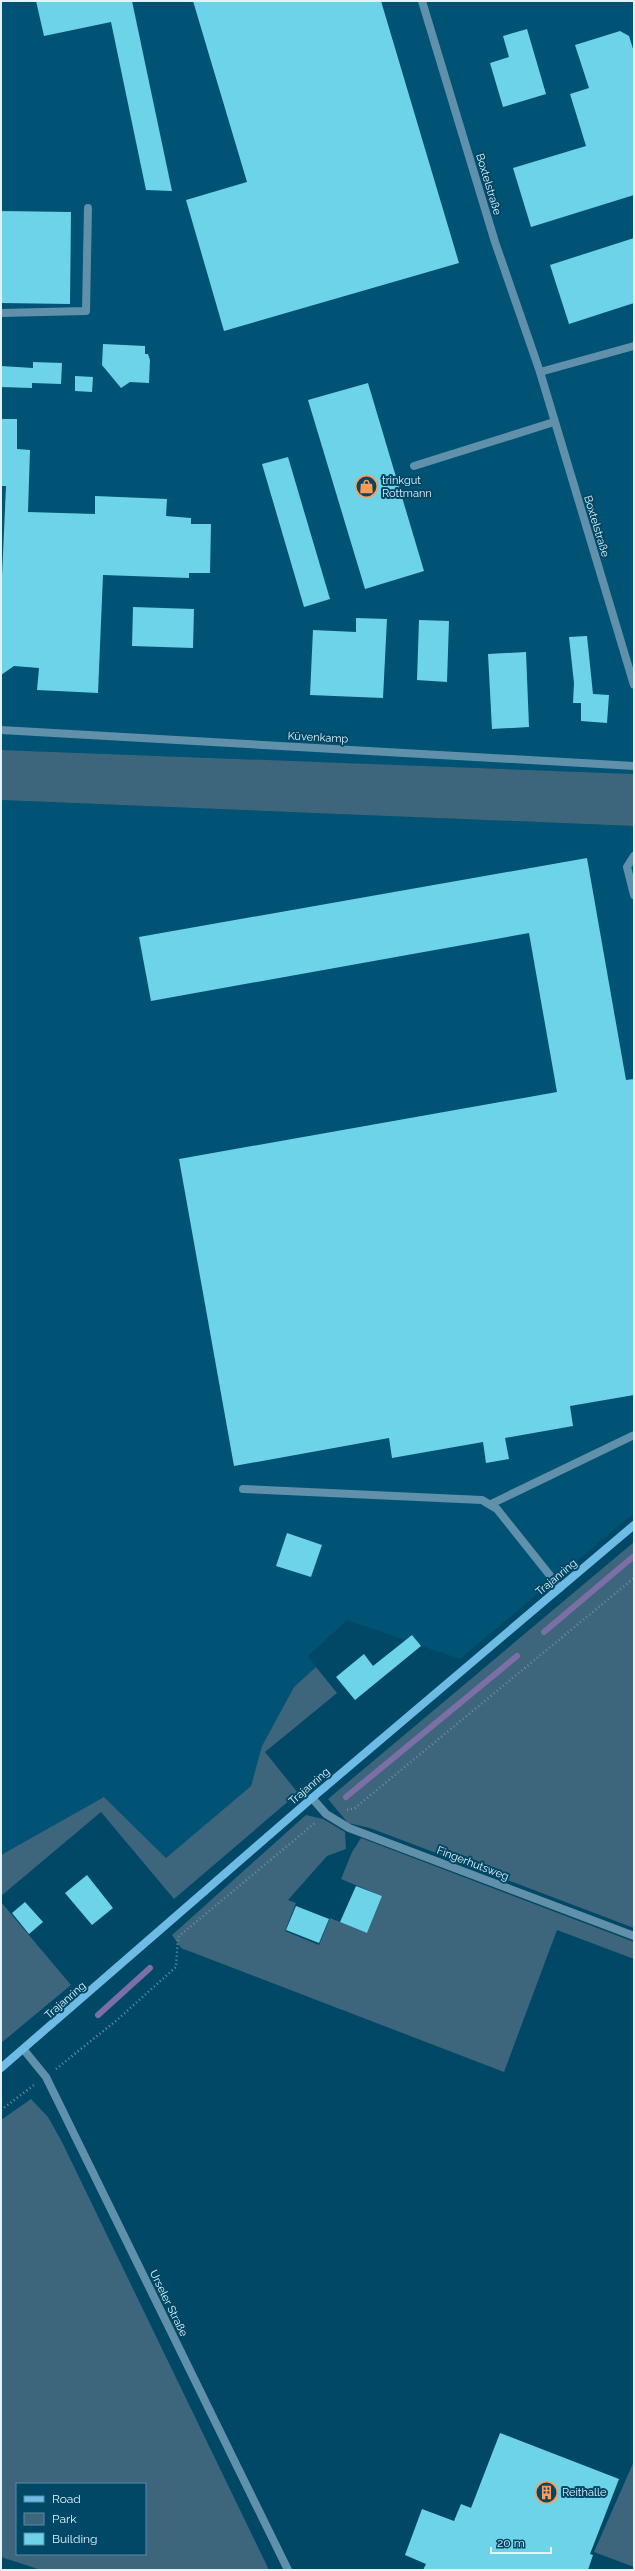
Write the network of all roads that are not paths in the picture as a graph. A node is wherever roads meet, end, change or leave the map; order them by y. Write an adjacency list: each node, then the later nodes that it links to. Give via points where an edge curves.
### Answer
1 (422, 1): 5 (street, Boxtelstraße, via 495,242)
2 (88, 208): 3 (street, via 86,311)
3 (1, 313)
4 (634, 346): 5 (street)
5 (540, 372): 6 (street, Boxtelstraße)
6 (554, 422): 7 (street); 8 (street, Boxtelstraße)
7 (414, 466)
8 (634, 685)
9 (1, 730): 10 (street, Küvenkamp)
10 (634, 766)
11 (634, 856): 12 (street, via 627,867)
12 (634, 894)
13 (634, 1435): 15 (street)
14 (243, 1489): 15 (street, via 473,1498)
15 (491, 1504): 17 (street)
16 (634, 1525): 17 (main road, Trajanring)
17 (560, 1588): 18 (main road, Trajanring)
18 (312, 1798): 19 (street, Fingerhutsweg, via 326,1814 349,1828); 20 (main road, Trajanring)
19 (634, 1936)
20 (24, 2050): 21 (main road, Trajanring); 22 (street, Urseler Straße, via 46,2077)
21 (1, 2068)
22 (288, 2570)

